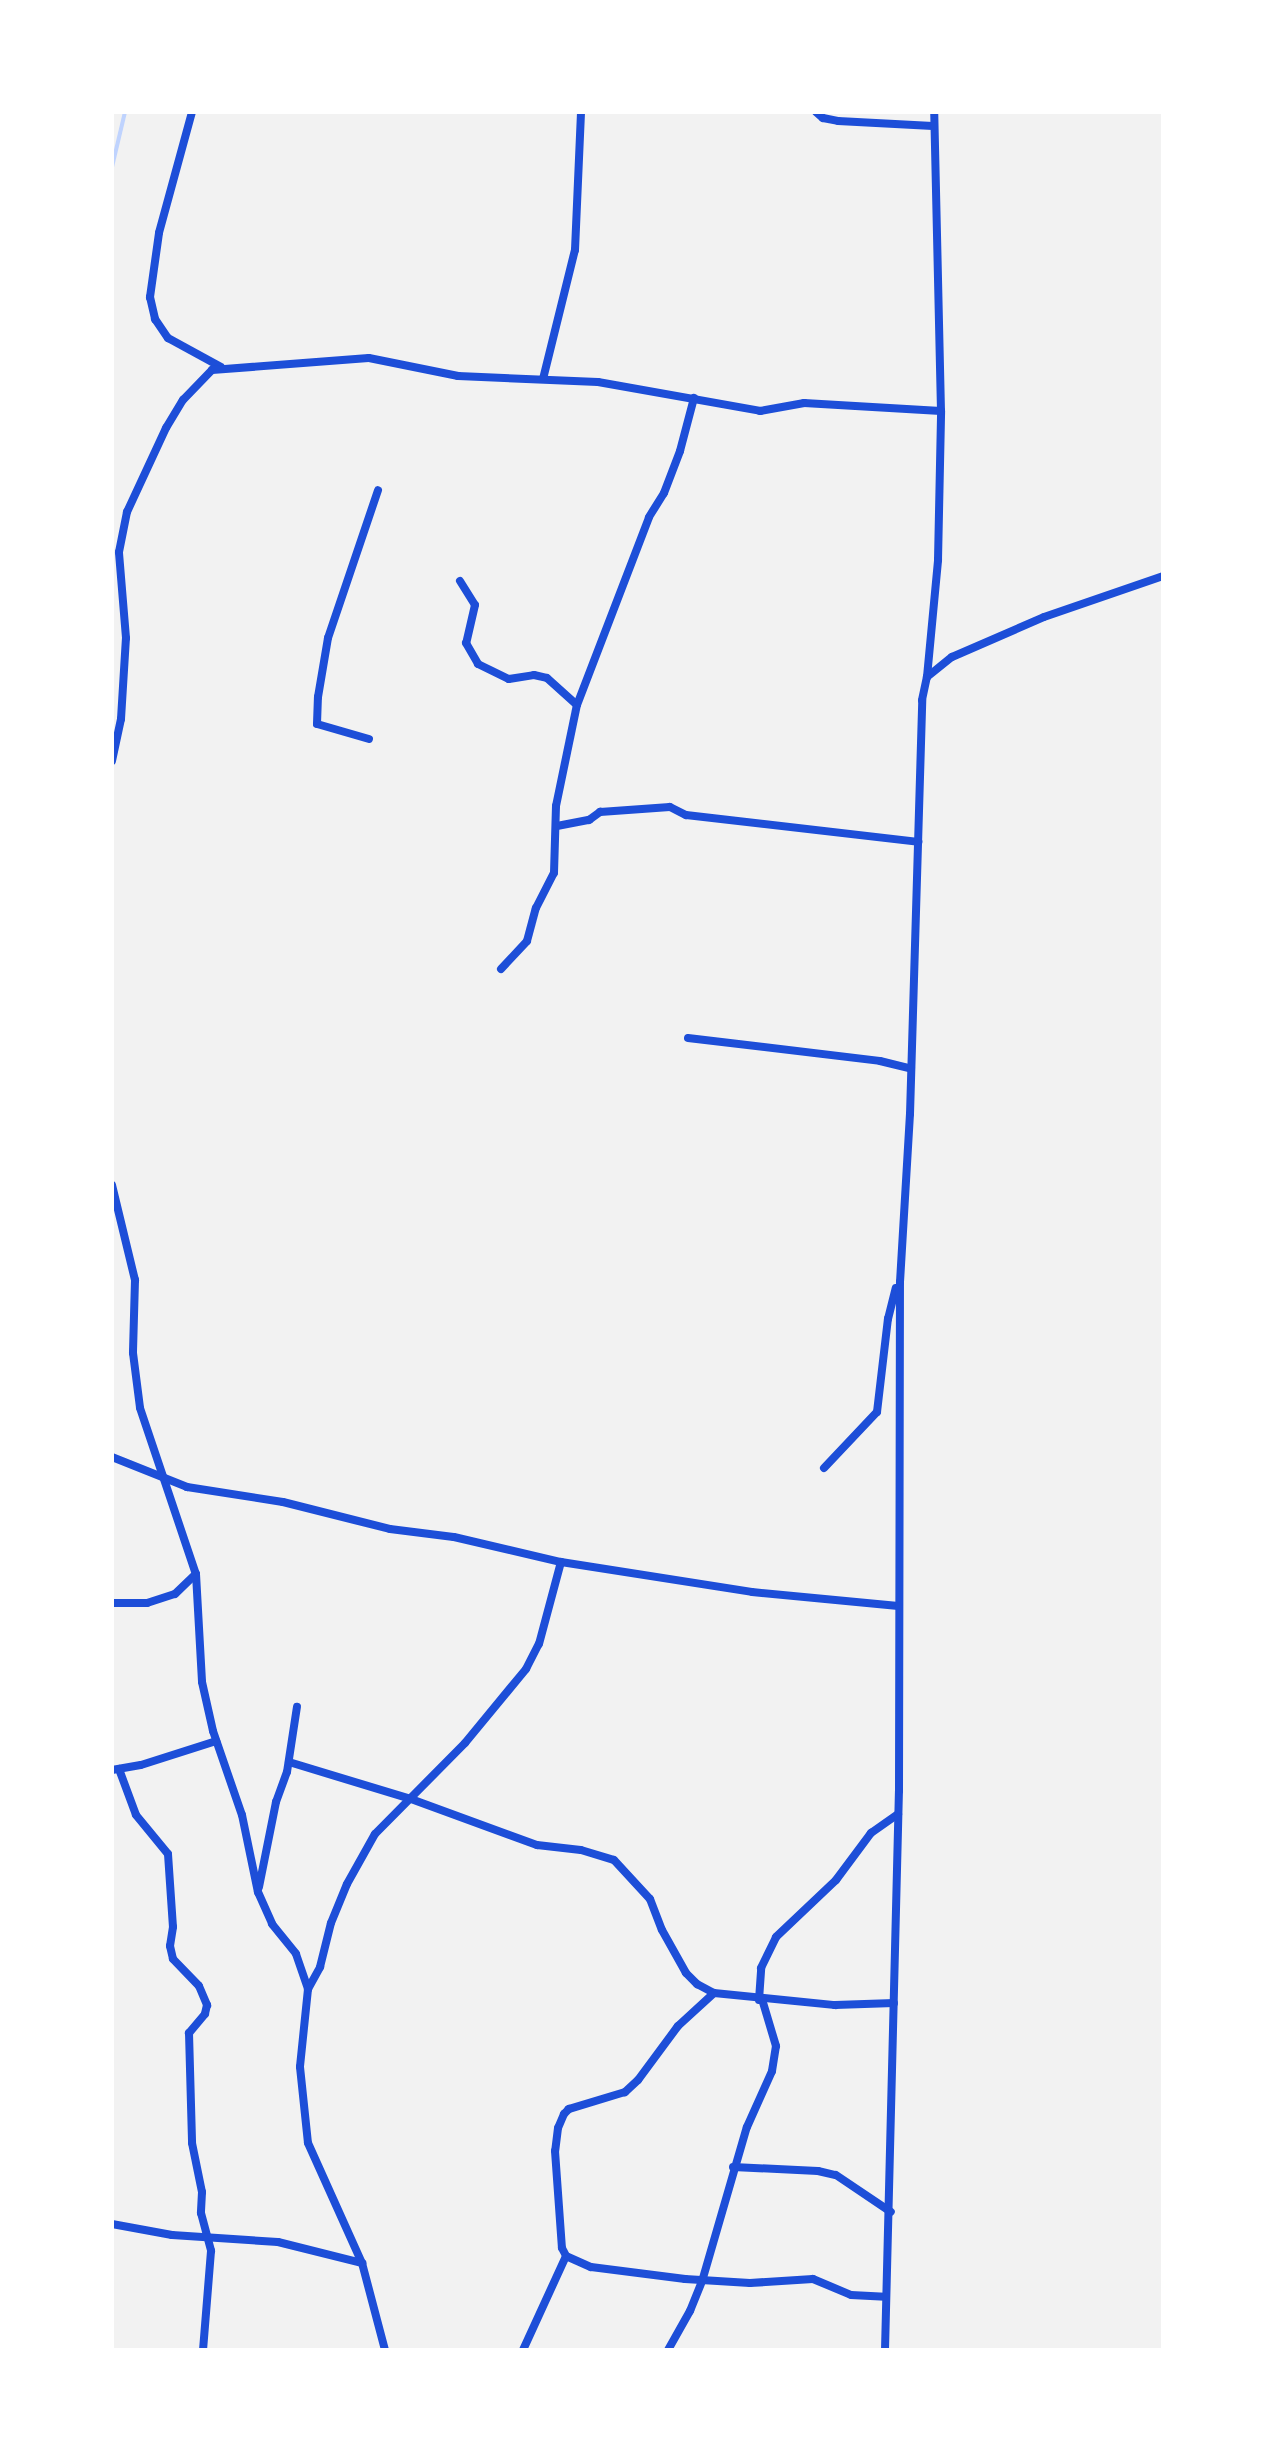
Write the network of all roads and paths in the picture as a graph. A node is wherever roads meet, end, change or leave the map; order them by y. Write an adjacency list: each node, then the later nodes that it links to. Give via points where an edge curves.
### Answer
1 (192, 112): 6 (street, via 159,233 150,297 155,319 168,338)
2 (581, 112): 7 (street, via 575,250)
3 (816, 112): 5 (street, via 838,121)
4 (934, 112): 5 (street)
5 (933, 126): 9 (street)
6 (221, 367): 7 (street, via 369,358 458,376); 16 (street, via 183,400 127,512 119,552 126,638 121,719)
7 (543, 379): 8 (street)
8 (694, 398): 9 (street, via 760,411 822,403); 14 (street, via 664,493 649,517)
9 (941, 411): 13 (street, via 938,560)
10 (378, 490): 15 (street, via 328,638 317,724)
11 (1163, 576): 13 (street, via 977,645)
12 (460, 581): 14 (street, via 475,605 466,643 478,664 509,679 547,678)
13 (927, 677): 18 (street)
14 (577, 705): 17 (street, via 563,760)
15 (369, 739)
16 (112, 761)
17 (557, 826): 18 (street, via 589,820 600,812 670,807 686,815); 19 (street, via 554,873 527,941)
18 (918, 842): 21 (street)
19 (501, 969)
20 (688, 1038): 21 (street)
21 (911, 1069): 30 (street, via 900,1282)
22 (112, 1185): 26 (street, via 135,1280 133,1353 140,1408)
23 (896, 1288): 25 (street, via 877,1412)
24 (112, 1457): 26 (street)
25 (824, 1468)
26 (162, 1475): 27 (street, via 187,1487 283,1502); 28 (street)
27 (561, 1562): 30 (street, via 752,1592); 35 (street, via 539,1644 526,1669)
28 (196, 1574): 29 (street, via 175,1594 161,1599); 32 (street, via 202,1682)
29 (112, 1603)
30 (898, 1606): 36 (street)
31 (297, 1707): 33 (street)
32 (216, 1741): 34 (street); 37 (street, via 242,1815)
33 (289, 1762): 35 (street); 37 (street)
34 (116, 1769): 45 (street, via 136,1815 168,1854 173,1959 204,1994 207,2005 189,2033 189,2075 192,2143)
35 (411, 1799): 38 (street, via 375,1834 347,1884); 39 (street, via 537,1845 614,1860 650,1899 686,1973)
36 (898, 1814): 40 (street, via 871,1833 836,1880 776,1937 761,1968); 41 (street)
37 (258, 1892): 38 (street, via 272,1924 296,1954)
38 (308, 1989): 47 (street, via 300,2067 308,2143)
39 (714, 1993): 40 (street); 46 (street, via 678,2026 625,2092 564,2114 555,2151)
40 (761, 2000): 41 (street); 42 (street, via 776,2046 772,2071)
41 (894, 2003): 43 (street)
42 (733, 2167): 43 (street, via 836,2175); 48 (street)
43 (891, 2212): 49 (street)
44 (112, 2224): 45 (street)
45 (207, 2237): 47 (street, via 278,2242); 50 (street, via 211,2274)
46 (566, 2256): 48 (street, via 591,2267 633,2274); 52 (street)
47 (362, 2263): 51 (street)
48 (703, 2278): 49 (street, via 750,2283 813,2279 851,2295); 53 (street)
49 (885, 2297): 54 (street)
50 (203, 2350)
51 (385, 2350)
52 (523, 2350)
53 (668, 2350)
54 (885, 2350)

